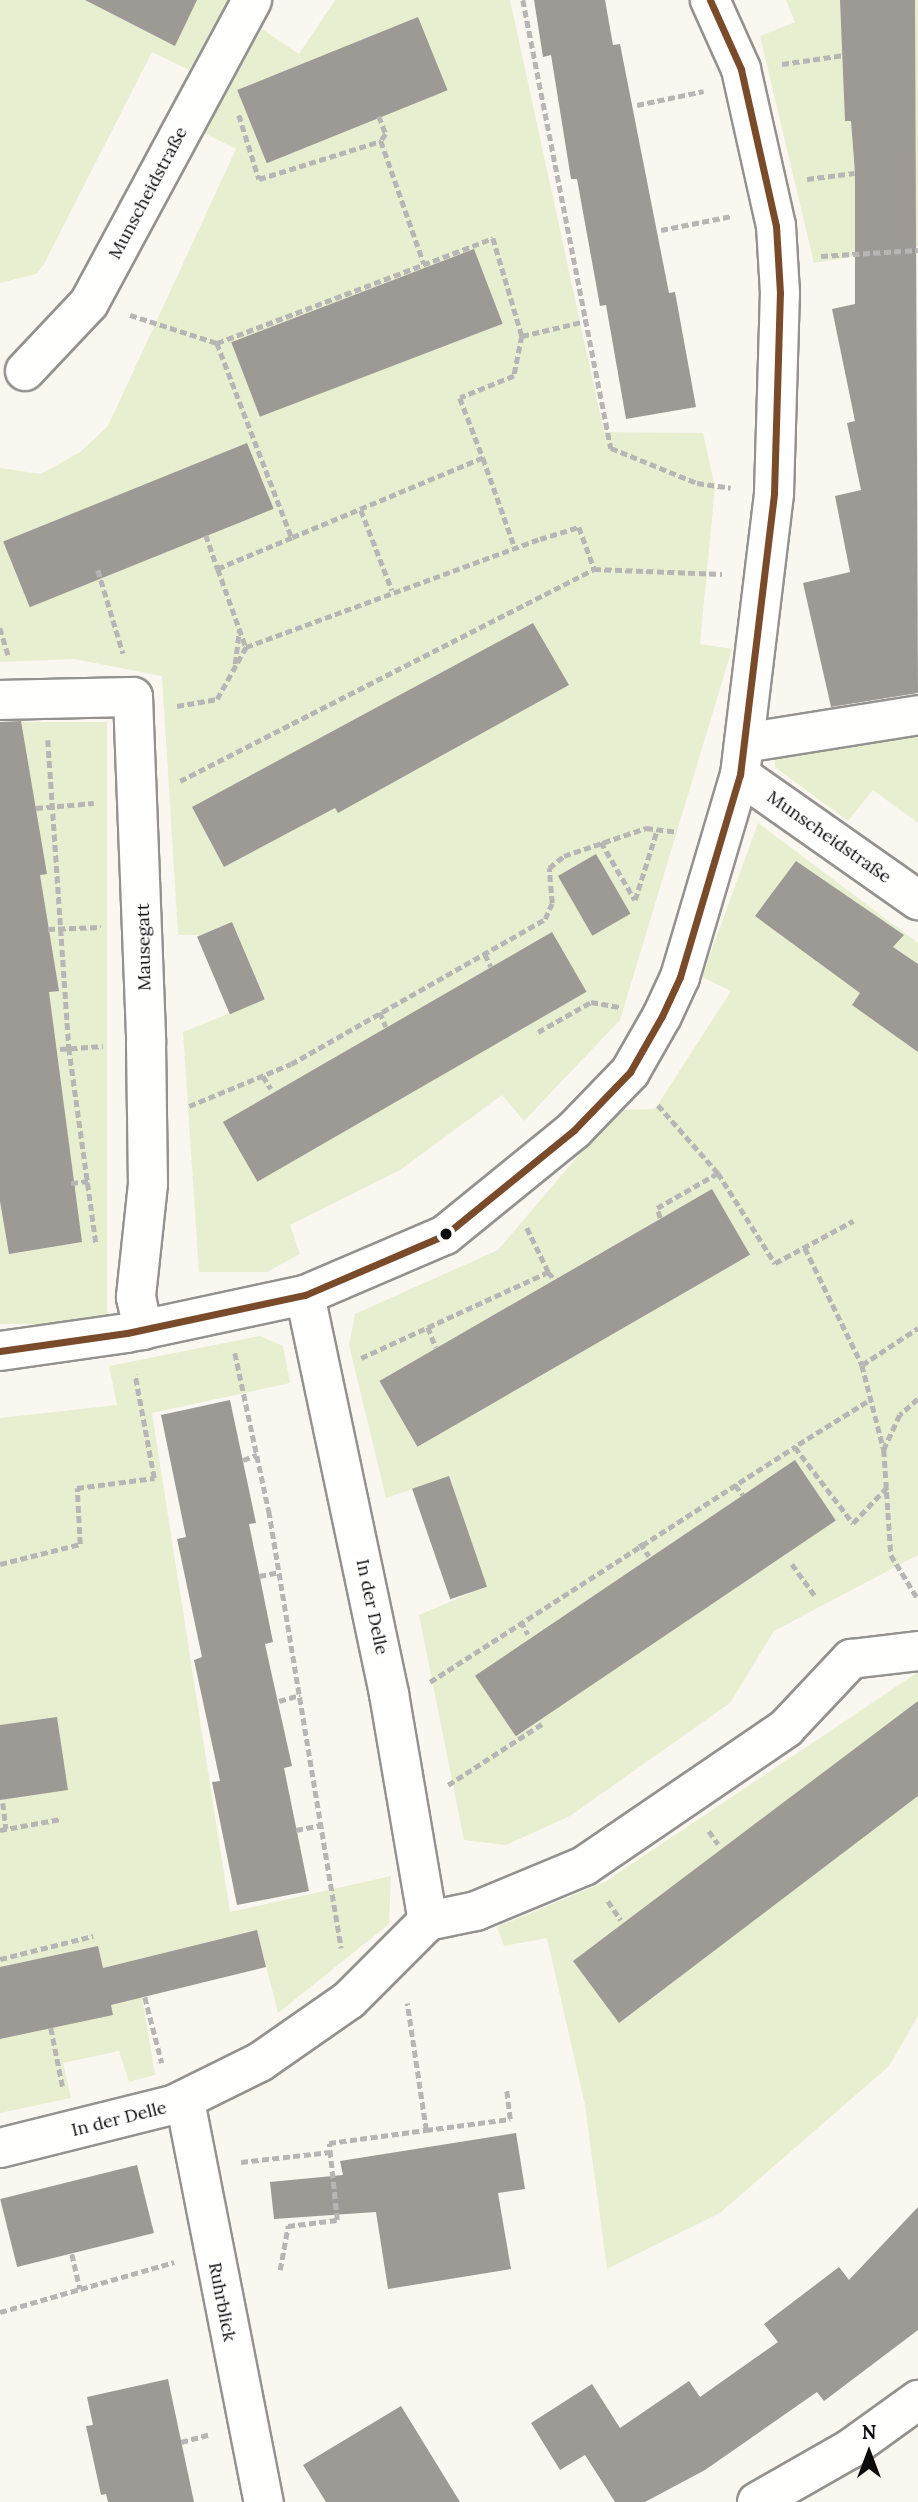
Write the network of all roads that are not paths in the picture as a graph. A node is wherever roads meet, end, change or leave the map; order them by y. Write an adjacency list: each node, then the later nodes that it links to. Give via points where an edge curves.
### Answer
1 (252, 0): 3 (street, Munscheidstraße, via 89,303)
2 (710, 0): 6 (street, via 743,76 773,209 778,258 768,578)
3 (24, 371)
4 (0, 700): 9 (street, Mausegatt, via 133,696 148,1184)
5 (918, 715): 6 (street)
6 (742, 759): 7 (street, Munscheidstraße); 8 (street, via 680,977 629,1072 553,1152 444,1235)
7 (918, 900)
8 (305, 1295): 9 (street); 12 (street, In der Delle, via 389,1694)
9 (135, 1332): 10 (street)
10 (0, 1351)
11 (918, 1651): 12 (street, via 851,1659 786,1728 584,1866 476,1911)
12 (428, 1921): 13 (street, In der Delle, via 349,2000 297,2041)
13 (179, 2103): 14 (street, In der Delle); 16 (street, Ruhrblick, via 200,2167 212,2251)
14 (0, 2148)
15 (918, 2400): 17 (street, via 850,2449)
16 (264, 2502)
17 (757, 2502)

